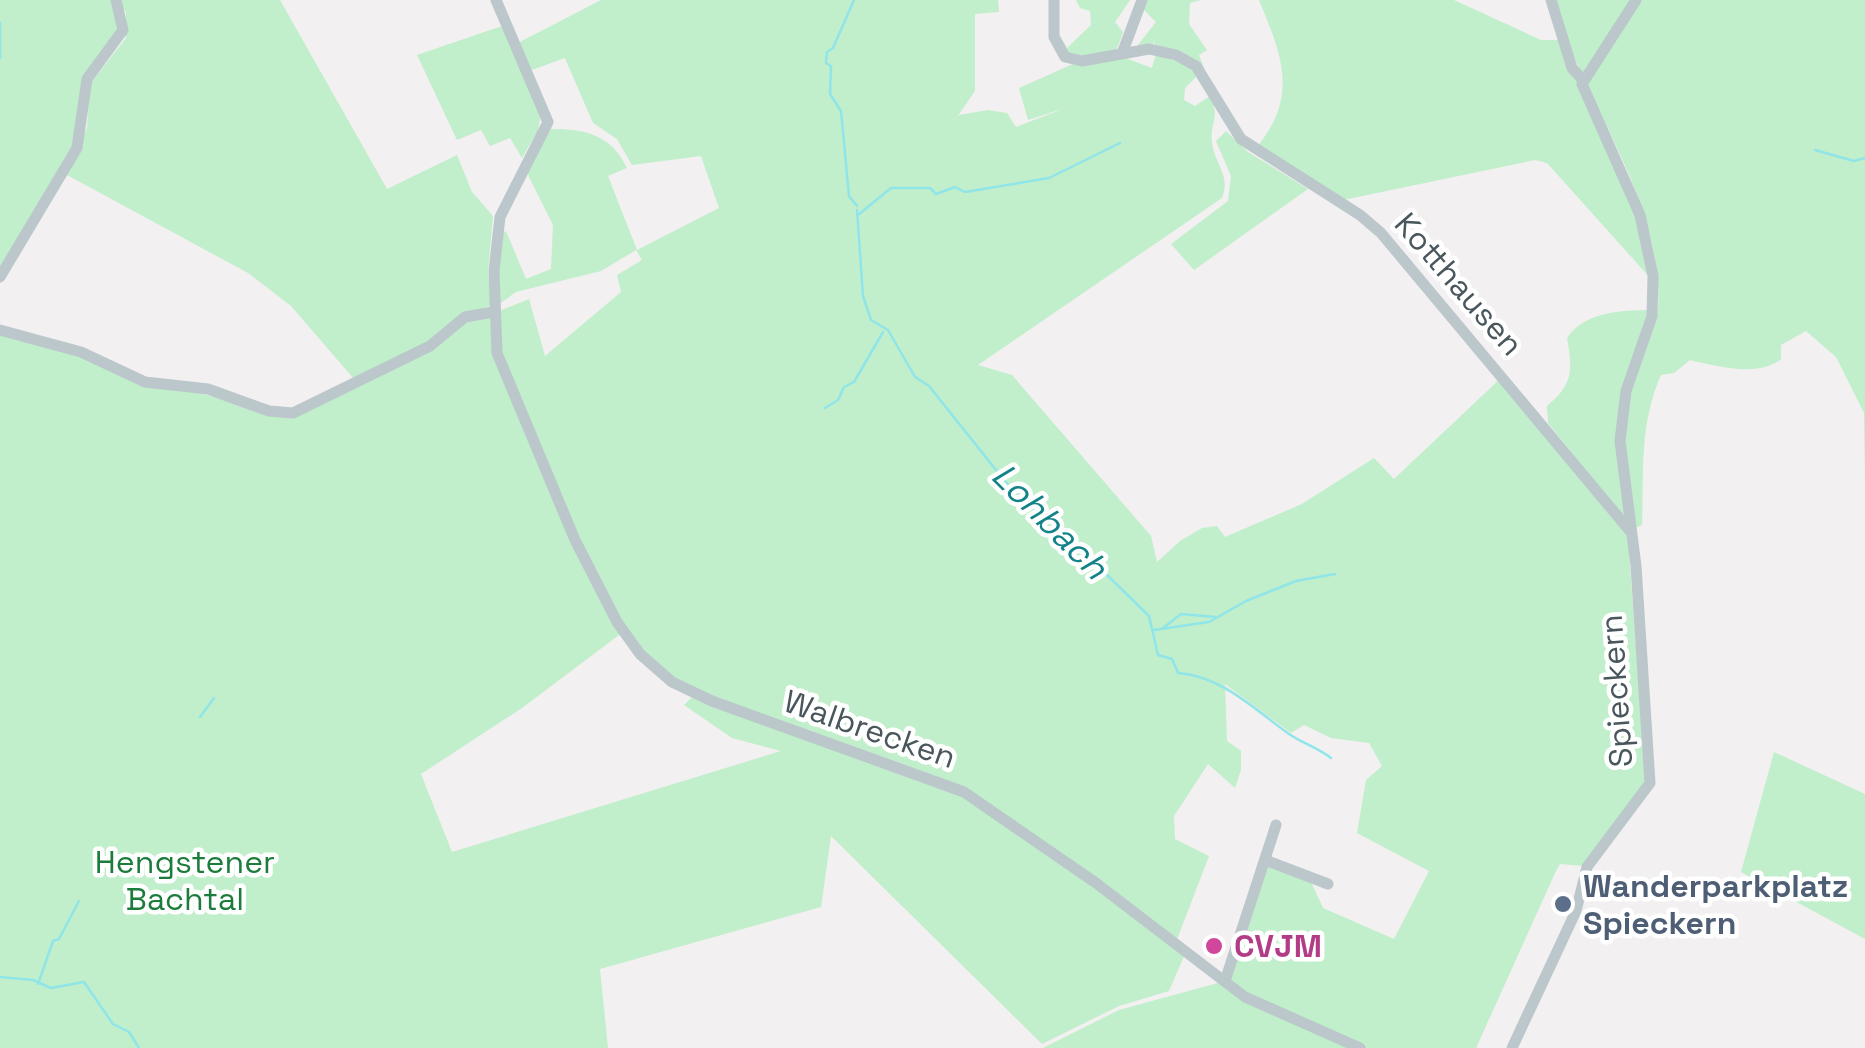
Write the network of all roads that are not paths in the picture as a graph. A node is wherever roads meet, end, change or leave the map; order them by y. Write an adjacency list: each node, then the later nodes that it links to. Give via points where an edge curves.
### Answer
1 (116, 0): 9 (street, via 124,30 86,83 78,148)
2 (496, 0): 10 (street, Walbrecken, via 548,122 500,217)
3 (1054, 0): 7 (street, Kotthausen, via 1054,37 1064,58 1082,61)
4 (1142, 0): 7 (street)
5 (1551, 0): 8 (street, Spieckern, via 1572,68)
6 (1636, 0): 8 (street)
7 (1123, 51): 12 (street, Kotthausen, via 1162,51 1191,62 1241,139 1370,223)
8 (1582, 79): 12 (street, Spieckern, via 1640,216 1652,263 1652,316 1621,423)
9 (0, 276)
10 (493, 312): 11 (street, via 465,317 430,346 292,413 216,391 145,382 93,356); 16 (street, Walbrecken, via 503,372 604,599 632,644 662,674 733,710 964,792)
11 (0, 330)
12 (1632, 534): 18 (street, Spieckern, via 1650,783 1587,867 1576,911)
13 (1276, 825): 14 (street)
14 (1264, 860): 15 (street); 16 (street)
15 (1328, 884)
16 (1225, 982): 17 (street, Walbrecken, via 1260,1006)
17 (1360, 1048)
18 (1512, 1048)

